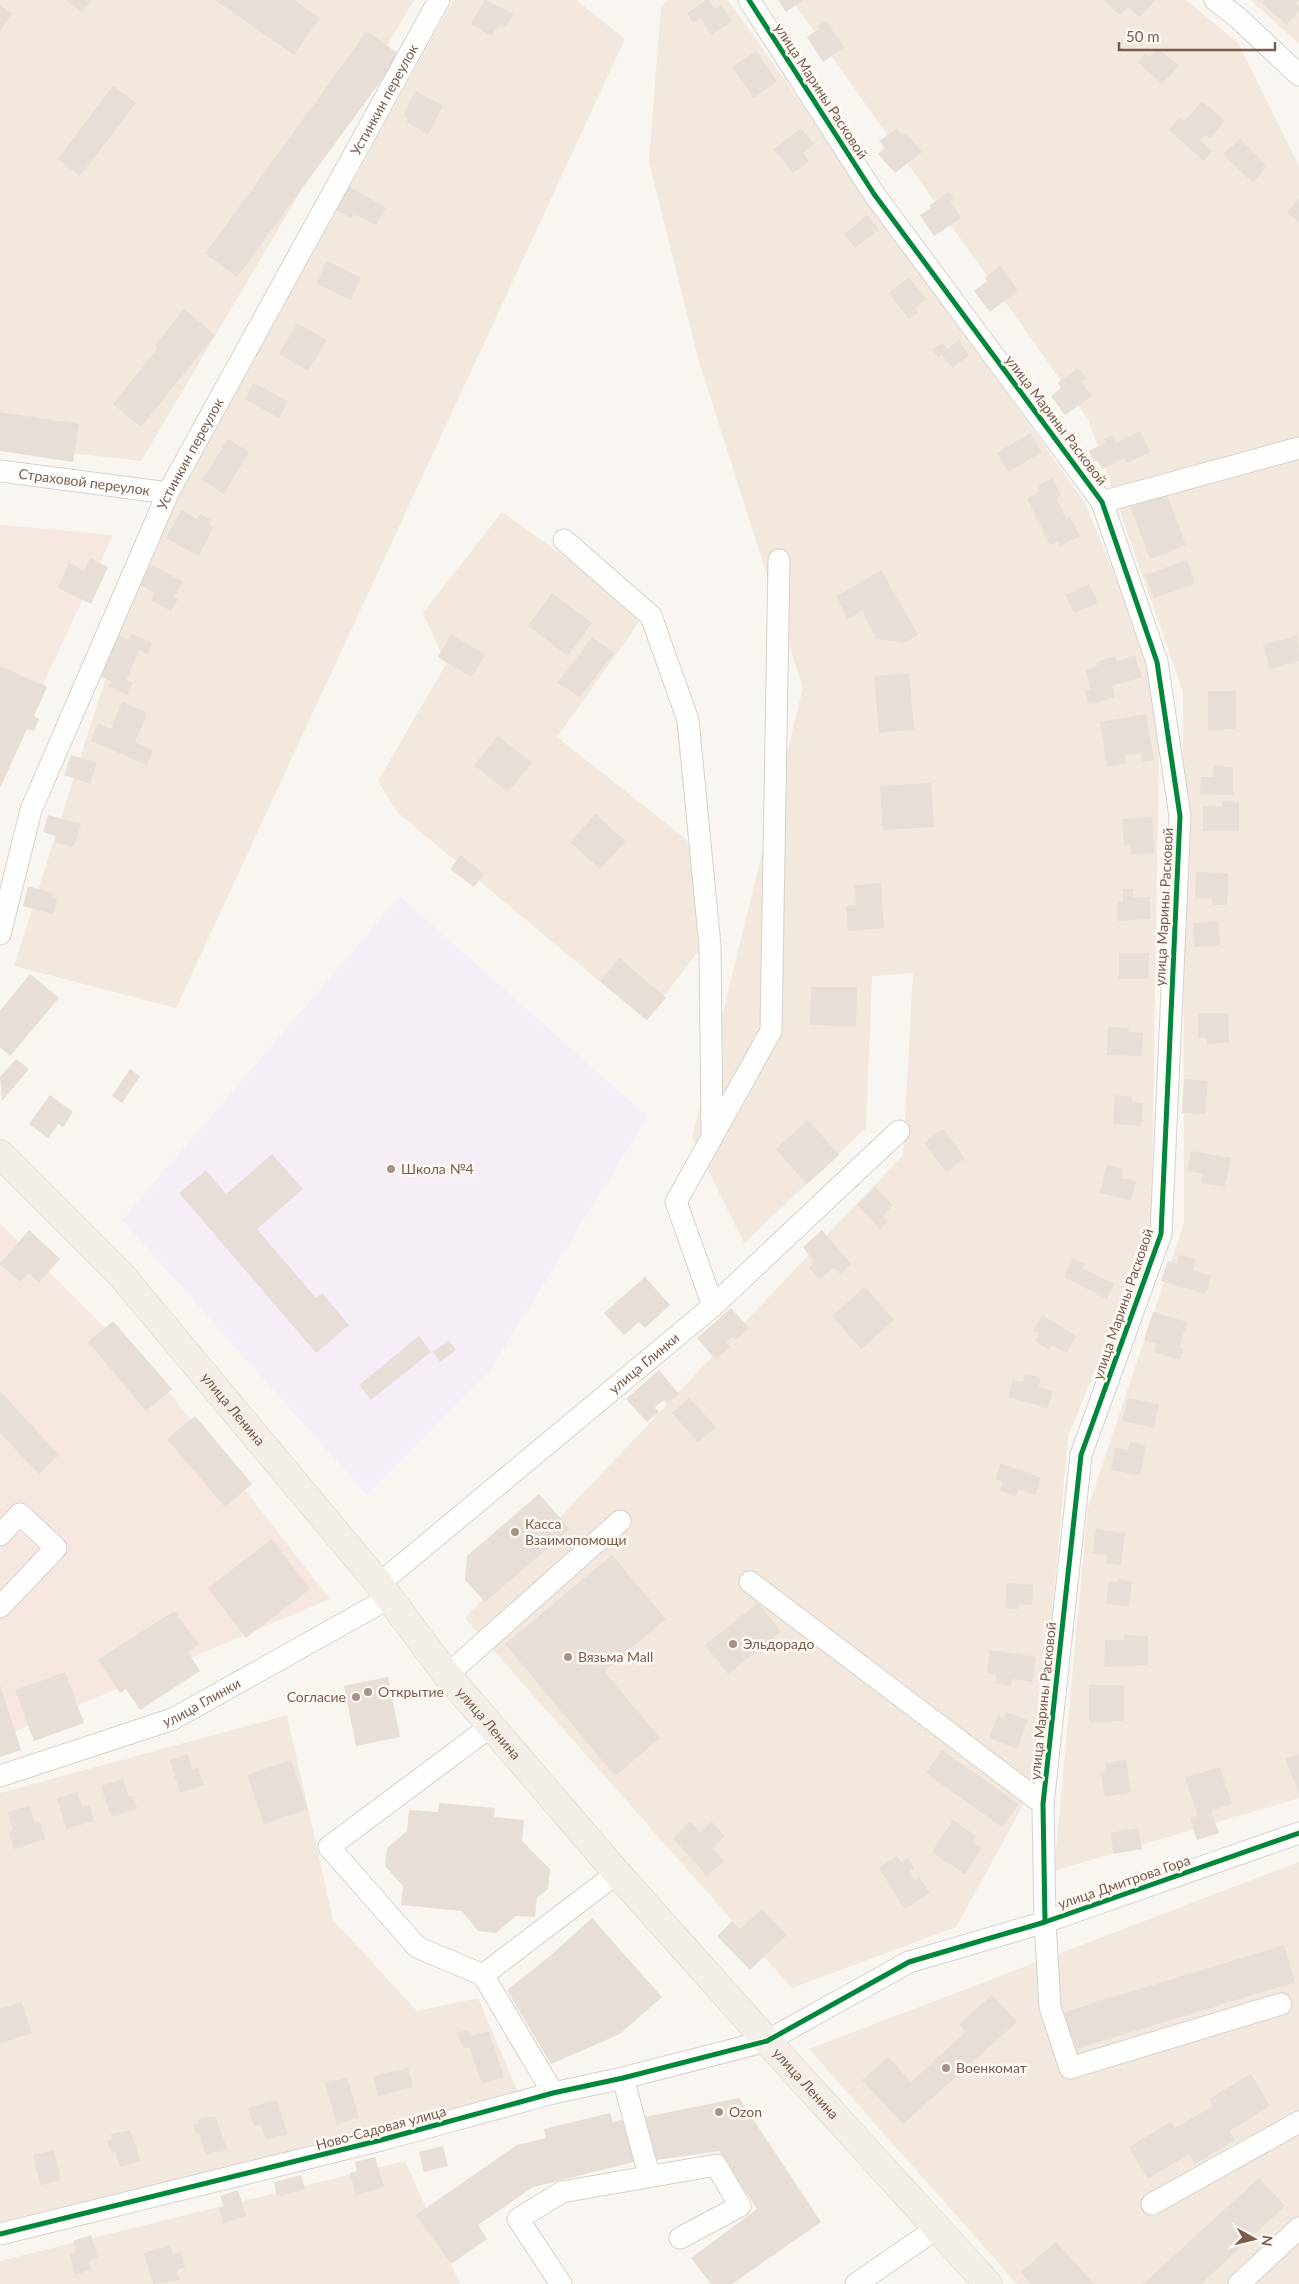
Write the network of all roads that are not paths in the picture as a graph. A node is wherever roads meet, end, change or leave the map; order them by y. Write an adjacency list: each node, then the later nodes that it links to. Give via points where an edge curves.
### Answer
1 (439, 0): 8 (street, Устинкин переулок)
2 (749, 0): 9 (street, улица Марины Расковой, via 874,194)
3 (1215, 0): 4 (street)
4 (1242, 8): 5 (street)
5 (1299, 75)
6 (1299, 448): 9 (street)
7 (0, 471): 8 (street, Страховой переулок)
8 (168, 493): 12 (street, Устинкин переулок, via 31,810)
9 (1102, 502): 25 (street, улица Марины Расковой, via 1157,662 1180,816 1162,1224 1081,1455)
10 (564, 540): 14 (street, via 651,616 688,720 710,946)
11 (779, 560): 14 (street, via 771,1031)
12 (0, 934)
13 (899, 1131): 16 (street, улица Глинки)
14 (712, 1137): 16 (street, via 676,1202)
15 (0, 1154): 20 (main road, улица Ленина, via 122,1276)
16 (713, 1306): 20 (street, улица Глинки)
17 (620, 1521): 22 (street)
18 (0, 1535): 21 (street, via 20,1514 56,1548)
19 (750, 1582): 25 (street)
20 (384, 1591): 22 (main road, улица Ленина); 24 (street, улица Глинки, via 173,1720)
21 (0, 1607)
22 (448, 1674): 23 (main road, улица Ленина)
23 (491, 1726): 27 (main road, улица Ленина); 29 (street, via 329,1847 417,1947)
24 (0, 1776)
25 (1043, 1804): 28 (street, улица Марины Расковой)
26 (1299, 1833): 28 (street, улица Дмитрова Гора)
27 (617, 1873): 29 (street); 31 (main road, улица Ленина)
28 (1045, 1922): 30 (street, улица Марины Расковой, via 1050,2007 1070,2068); 31 (street, улица Дмитрова Гора, via 909,1962)
29 (483, 1975): 33 (street)
30 (1281, 2004)
31 (766, 2041): 32 (street, Ново-Садовая улица); 37 (main road, улица Ленина)
32 (623, 2078): 33 (street, Ново-Садовая улица); 35 (street)
33 (553, 2093): 39 (street, Ново-Садовая улица, via 381,2140)
34 (1299, 2122): 36 (street)
35 (649, 2175): 40 (street, via 716,2165 740,2206); 41 (street, via 562,2192 518,2219)
36 (1152, 2204)
37 (937, 2228): 42 (street); 43 (main road, улица Ленина)
38 (1299, 2228): 44 (street)
39 (0, 2234)
40 (680, 2238)
41 (561, 2284)
42 (856, 2284)
43 (988, 2284)
44 (1239, 2284)

